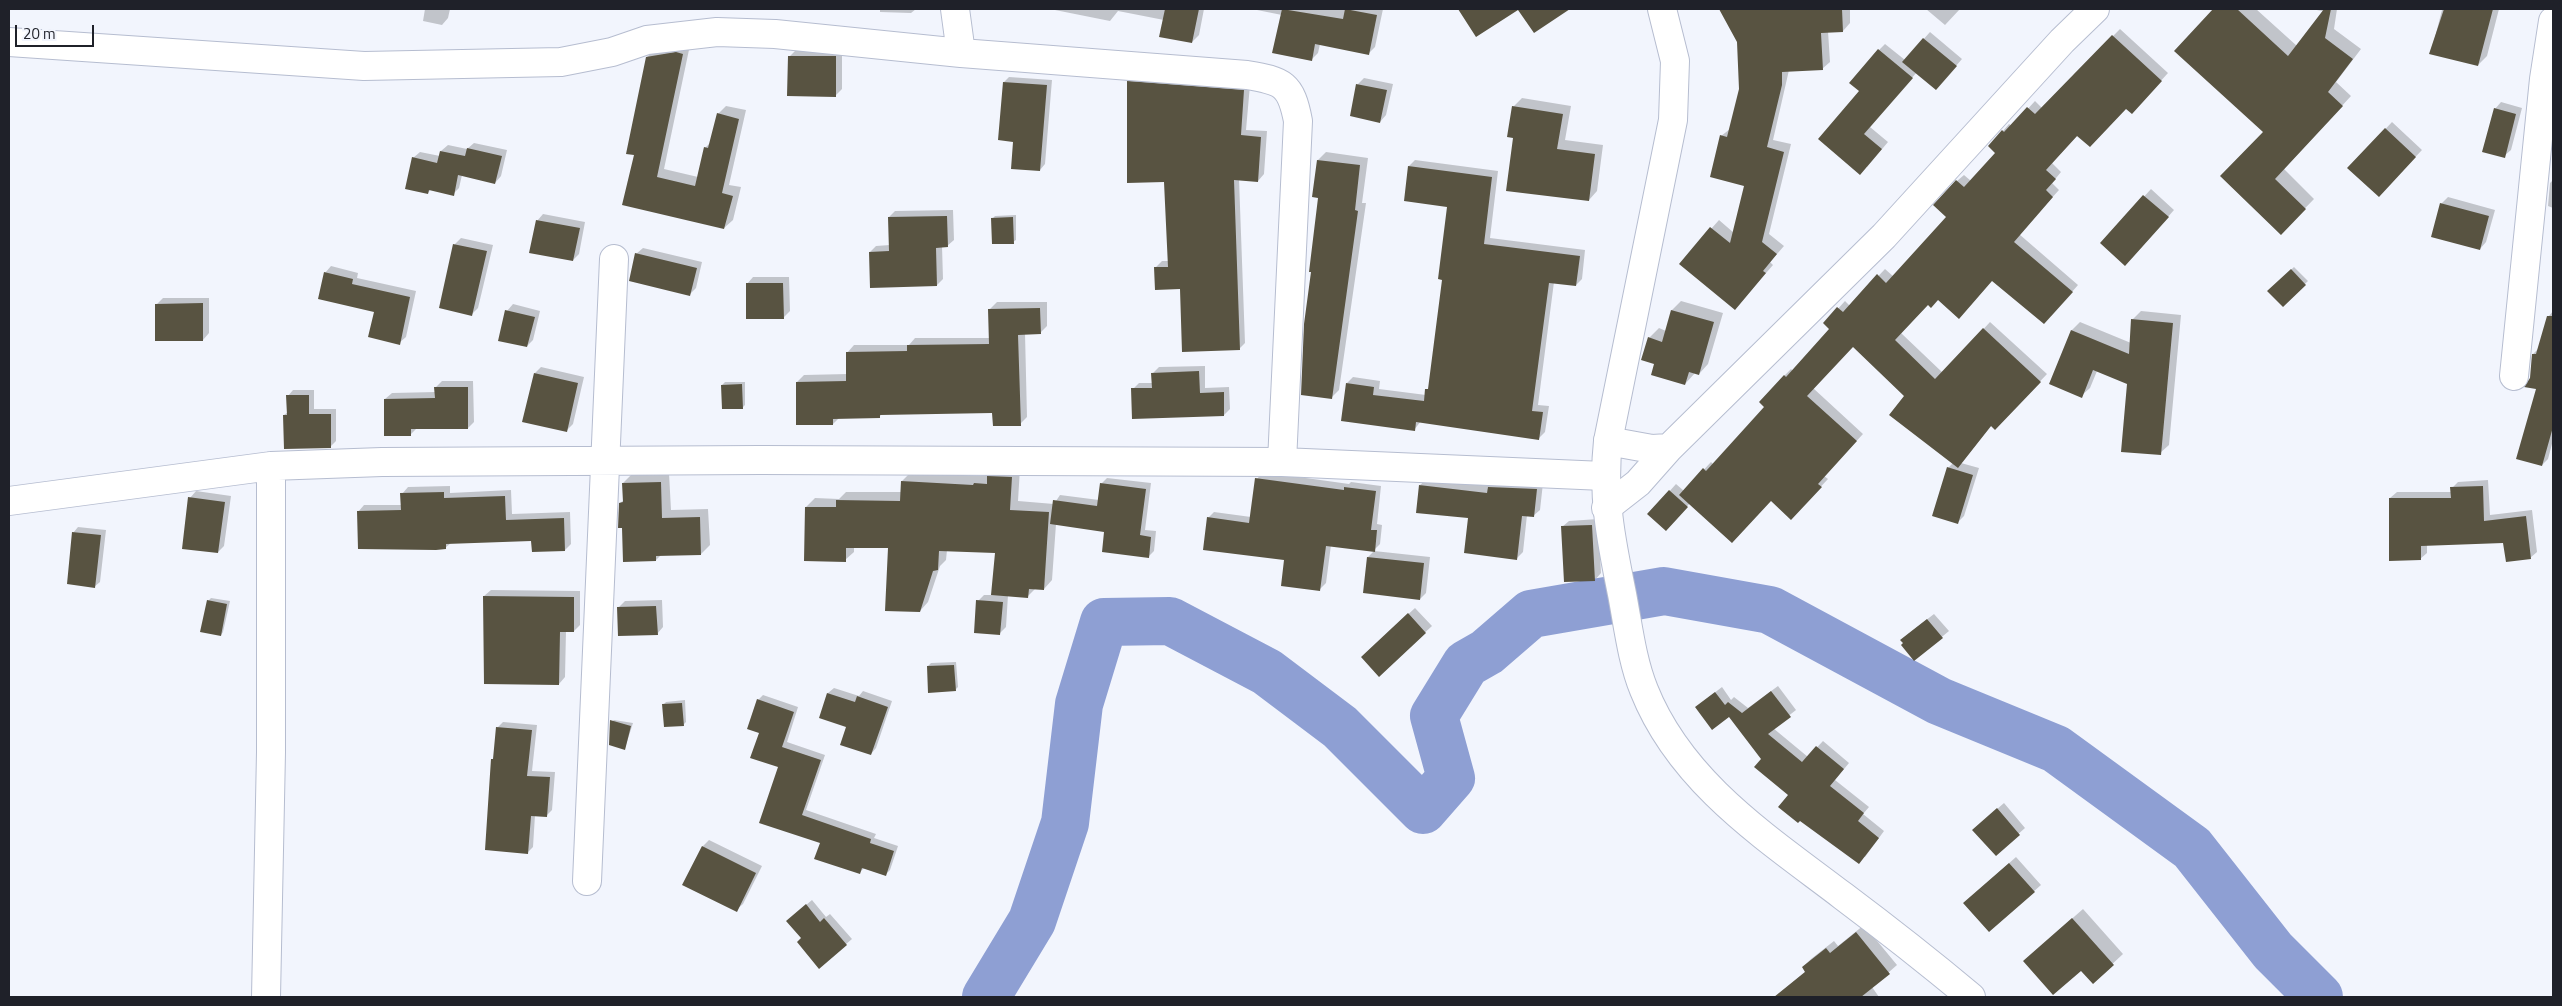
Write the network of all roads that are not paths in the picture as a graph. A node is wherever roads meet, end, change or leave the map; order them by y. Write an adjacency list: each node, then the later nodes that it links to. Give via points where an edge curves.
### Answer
1 (955, 9): 6 (main road)
2 (1662, 9): 9 (main road, via 1674,61 1673,120)
3 (2095, 9): 10 (main road, via 1884,236)
4 (2553, 21): 8 (main road, via 2544,79)
5 (9, 42): 6 (main road, via 364,66 561,62 612,52 646,40 717,32 774,34)
6 (961, 53): 12 (main road, via 1248,75 1275,80 1286,87 1294,101 1298,121)
7 (614, 259): 11 (main road)
8 (2514, 376)
9 (1608, 441): 10 (main road, via 1652,449); 14 (main road)
10 (1669, 448): 16 (main road, via 1638,483)
11 (604, 462): 12 (main road); 13 (main road, via 382,462); 17 (main road)
12 (1282, 462): 14 (main road)
13 (270, 466): 15 (main road); 18 (main road, via 271,752)
14 (1604, 476): 16 (main road)
15 (9, 501)
16 (1606, 508): 19 (main road, via 1643,690 1668,736 1697,776 1756,830 1906,943)
17 (587, 881)
18 (266, 997)
19 (1970, 997)

